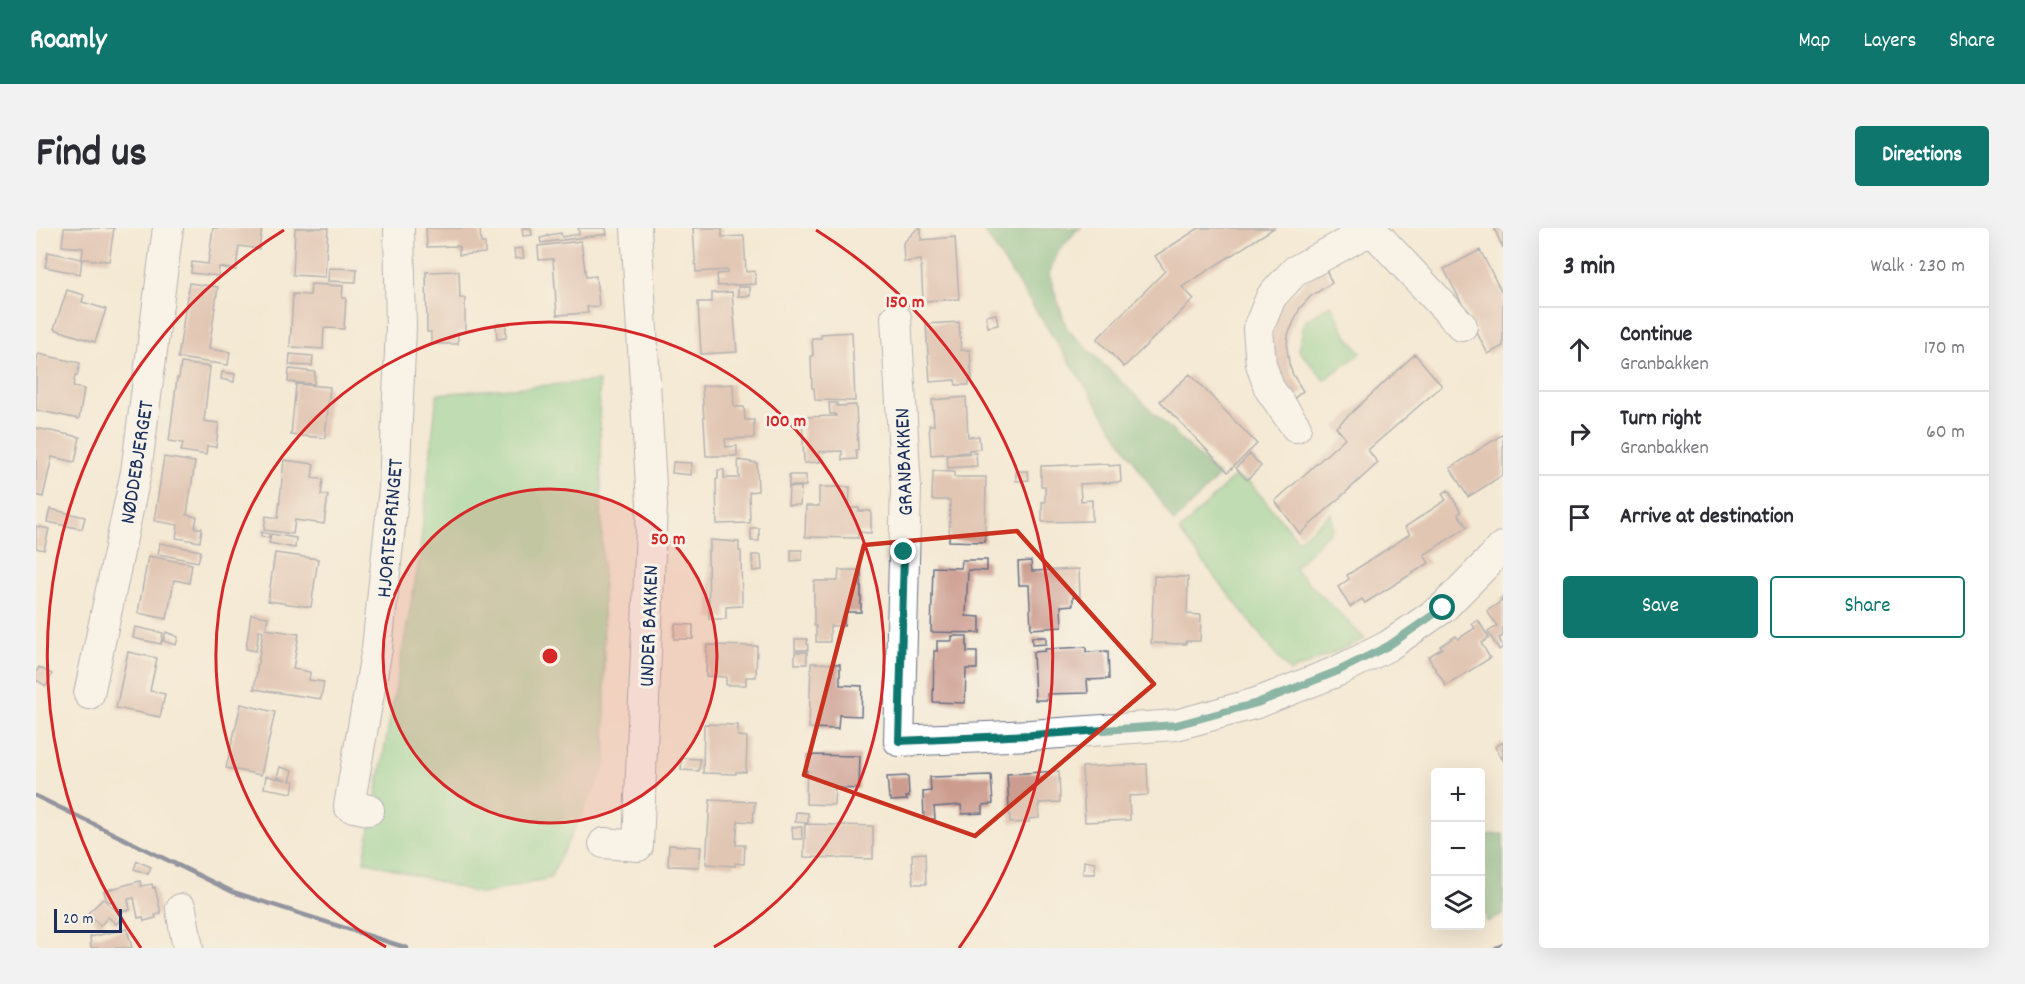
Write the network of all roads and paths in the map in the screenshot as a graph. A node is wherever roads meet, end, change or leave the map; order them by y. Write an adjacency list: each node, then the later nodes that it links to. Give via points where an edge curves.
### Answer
1 (168, 228): 9 (street, NØDDEBJERGET, via 136,472)
2 (399, 228): 10 (street, HJORTESPRINGET, via 401,328 394,488 377,648 350,806)
3 (636, 228): 11 (street, UNDER BAKKEN, via 652,504 638,846)
4 (1373, 229): 6 (street); 7 (street, via 1295,271 1271,297 1258,329 1261,364 1269,388)
5 (896, 318): 8 (street, GRANBAKKEN, via 906,488 899,741 1176,725 1257,703 1388,646 1443,608)
6 (1461, 326)
7 (1296, 427)
8 (1503, 547)
9 (89, 694)
10 (369, 810)
11 (604, 843)
12 (181, 909): 13 (street)
13 (188, 948)

